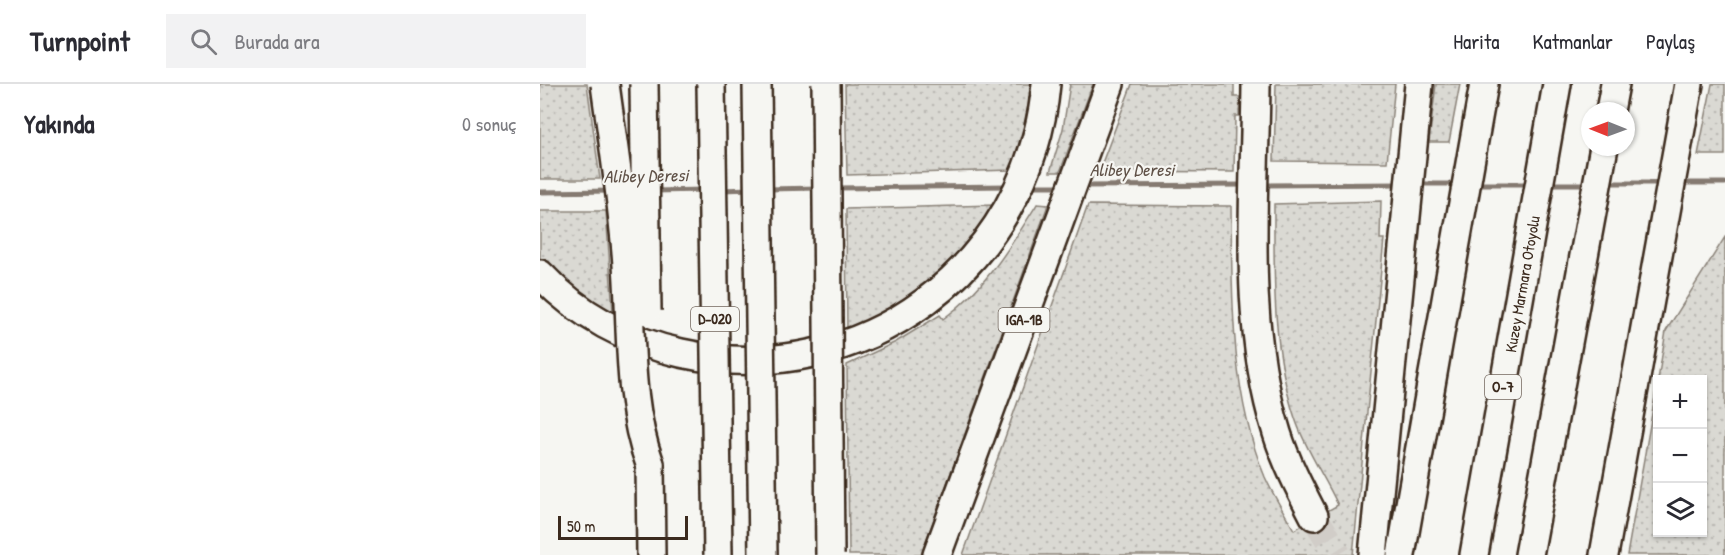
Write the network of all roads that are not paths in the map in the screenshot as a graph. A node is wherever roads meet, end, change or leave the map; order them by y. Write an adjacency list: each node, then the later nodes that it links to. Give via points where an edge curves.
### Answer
1 (605, 84): 17 (highway, bridge, via 625,235 639,435)
2 (644, 84): 17 (highway, bridge)
3 (711, 84): 20 (highway, D-020, bridge)
4 (757, 84): 21 (highway, D-020, bridge)
5 (826, 84): 22 (highway, bridge)
6 (1046, 84): 16 (highway, via 1036,145 999,226 942,291 896,321 849,343 793,356 736,361 667,350 613,330 562,296)
7 (1110, 84): 23 (highway, IGA-1B)
8 (1256, 84): 18 (highway, via 1254,243 1258,334 1269,403 1289,465)
9 (1419, 84): 24 (highway)
10 (1484, 84): 25 (highway)
11 (1615, 84): 14 (highway)
12 (1689, 84): 28 (highway)
13 (1555, 96): 26 (highway, Kuzey Marmara Otoyolu / O-7)
14 (1612, 102)
15 (1603, 156): 27 (highway)
16 (540, 274)
17 (650, 464): 19 (highway)
18 (1314, 516)
19 (651, 555)
20 (718, 555)
21 (763, 555)
22 (830, 555)
23 (937, 555)
24 (1373, 555)
25 (1401, 555)
26 (1473, 555)
27 (1529, 555)
28 (1604, 555)

